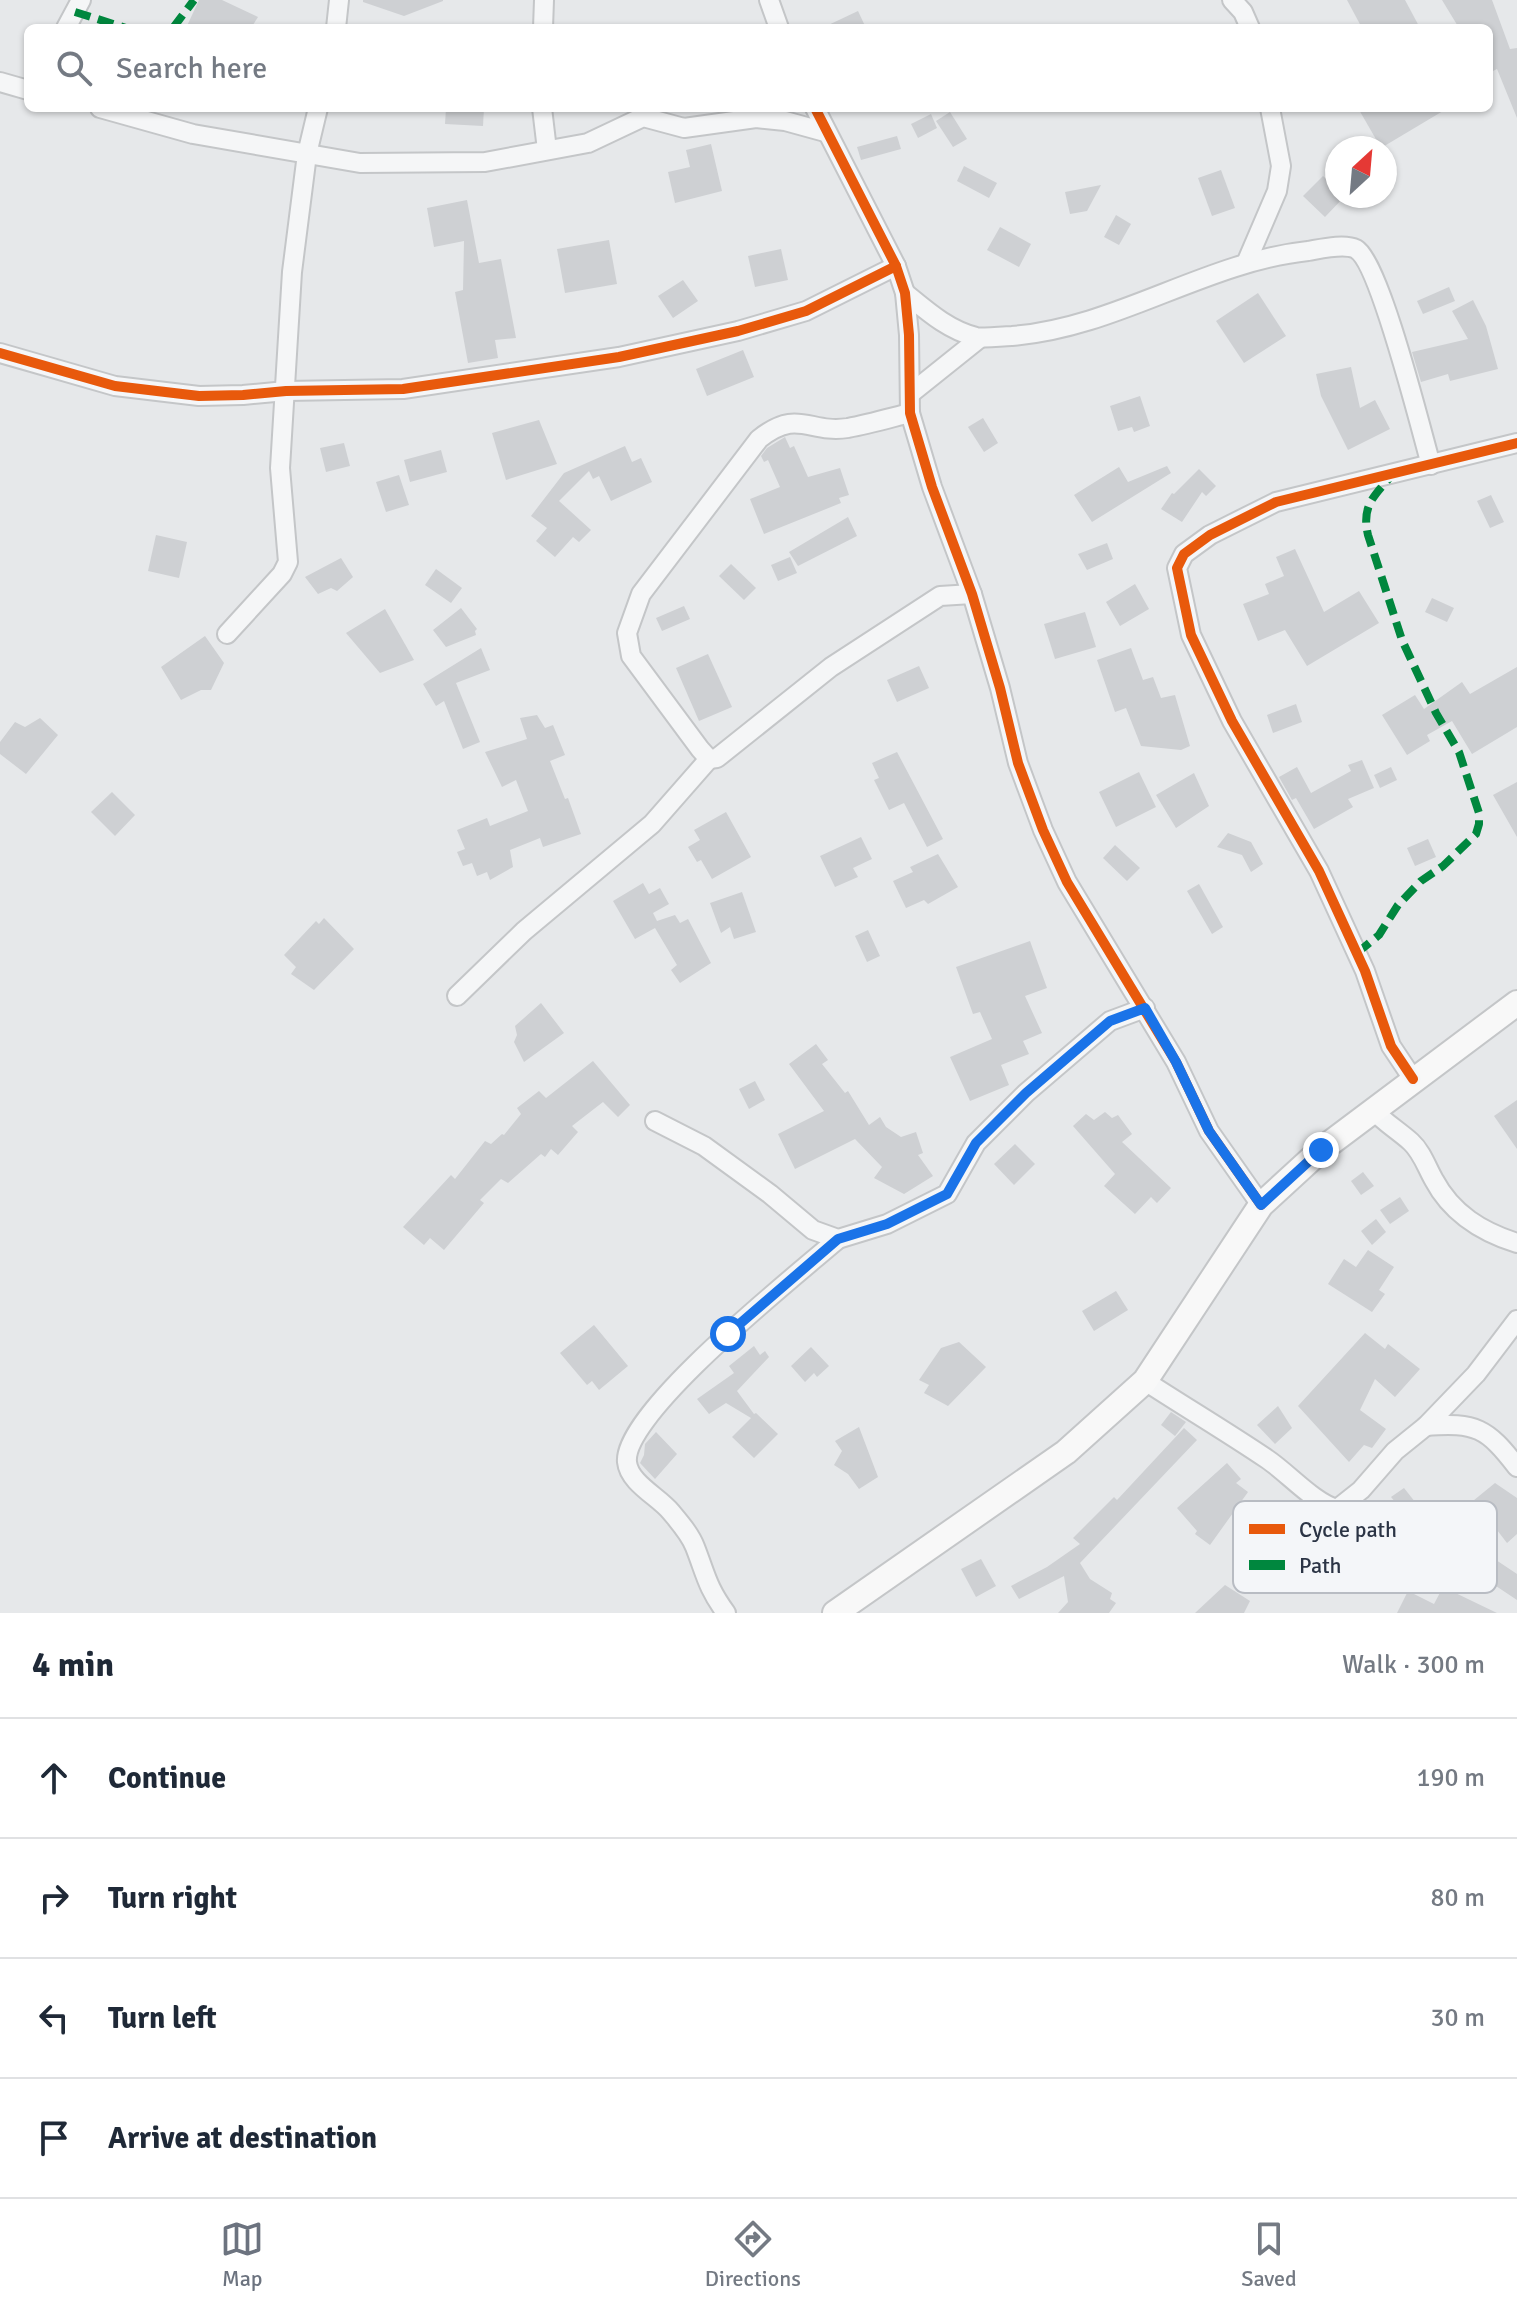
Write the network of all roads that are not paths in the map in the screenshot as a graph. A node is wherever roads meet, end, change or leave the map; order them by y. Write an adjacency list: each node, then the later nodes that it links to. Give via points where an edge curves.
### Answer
1 (81, 0): 6 (street)
2 (339, 0): 7 (street)
3 (544, 0): 8 (street)
4 (769, 0): 9 (street)
5 (1232, 0): 10 (street)
6 (68, 24)
7 (336, 24)
8 (543, 24)
9 (778, 24)
10 (1248, 24)
11 (0, 82): 12 (street)
12 (24, 89)
13 (114, 112): 20 (street, via 193,134)
14 (317, 112): 20 (street)
15 (542, 112): 19 (street)
16 (817, 112): 18 (street)
17 (1271, 112): 21 (street, via 1281,166 1268,216)
18 (825, 132): 19 (street, via 756,118 684,128 643,117 588,143); 22 (street)
19 (547, 150): 20 (street, via 485,162 413,164)
20 (307, 154): 26 (street, via 292,272)
21 (1247, 261): 24 (street, via 1073,326); 29 (street, via 1301,251 1356,249 1383,301)
22 (896, 266): 23 (street); 26 (street, via 806,311 619,357 403,389)
23 (905, 293): 24 (street, via 956,331); 27 (street)
24 (980, 338): 27 (street)
25 (0, 353): 26 (street, via 115,386 156,392 228,396)
26 (286, 391): 31 (street, via 280,468 288,562)
27 (910, 404): 30 (street, via 932,487); 32 (street, via 845,428 776,425 759,439 641,594 627,633 631,656)
28 (1517, 443): 29 (street)
29 (1431, 465): 36 (street, via 1276,502 1210,535 1184,554 1177,568 1191,635 1232,721 1319,871 1365,971 1391,1046)
30 (972, 594): 32 (street, via 940,596 831,667 717,758); 35 (street, via 1018,763 1043,830 1067,882)
31 (227, 634)
32 (709, 759): 33 (street, via 652,824 524,931)
33 (457, 996)
34 (1517, 1003): 36 (main road)
35 (1145, 1008): 39 (street, via 1209,1131); 40 (street, via 1110,1021 1026,1093 976,1143 947,1194 887,1224)
36 (1413, 1079): 37 (main road)
37 (1373, 1110): 39 (main road); 41 (street, via 1414,1145 1442,1194 1460,1213 1485,1232)
38 (655, 1121): 40 (street, via 704,1146 813,1230)
39 (1261, 1205): 43 (main road)
40 (838, 1239): 48 (street, via 683,1378 640,1430 627,1458 638,1481 685,1530 702,1574)
41 (1517, 1243)
42 (1517, 1320): 44 (street, via 1476,1374)
43 (1145, 1381): 46 (street, via 1268,1459); 49 (main road, via 1066,1452)
44 (1426, 1426): 45 (street, via 1463,1425 1482,1431); 47 (street)
45 (1517, 1467)
46 (1319, 1501)
47 (1347, 1501)
48 (726, 1613)
49 (835, 1613)

